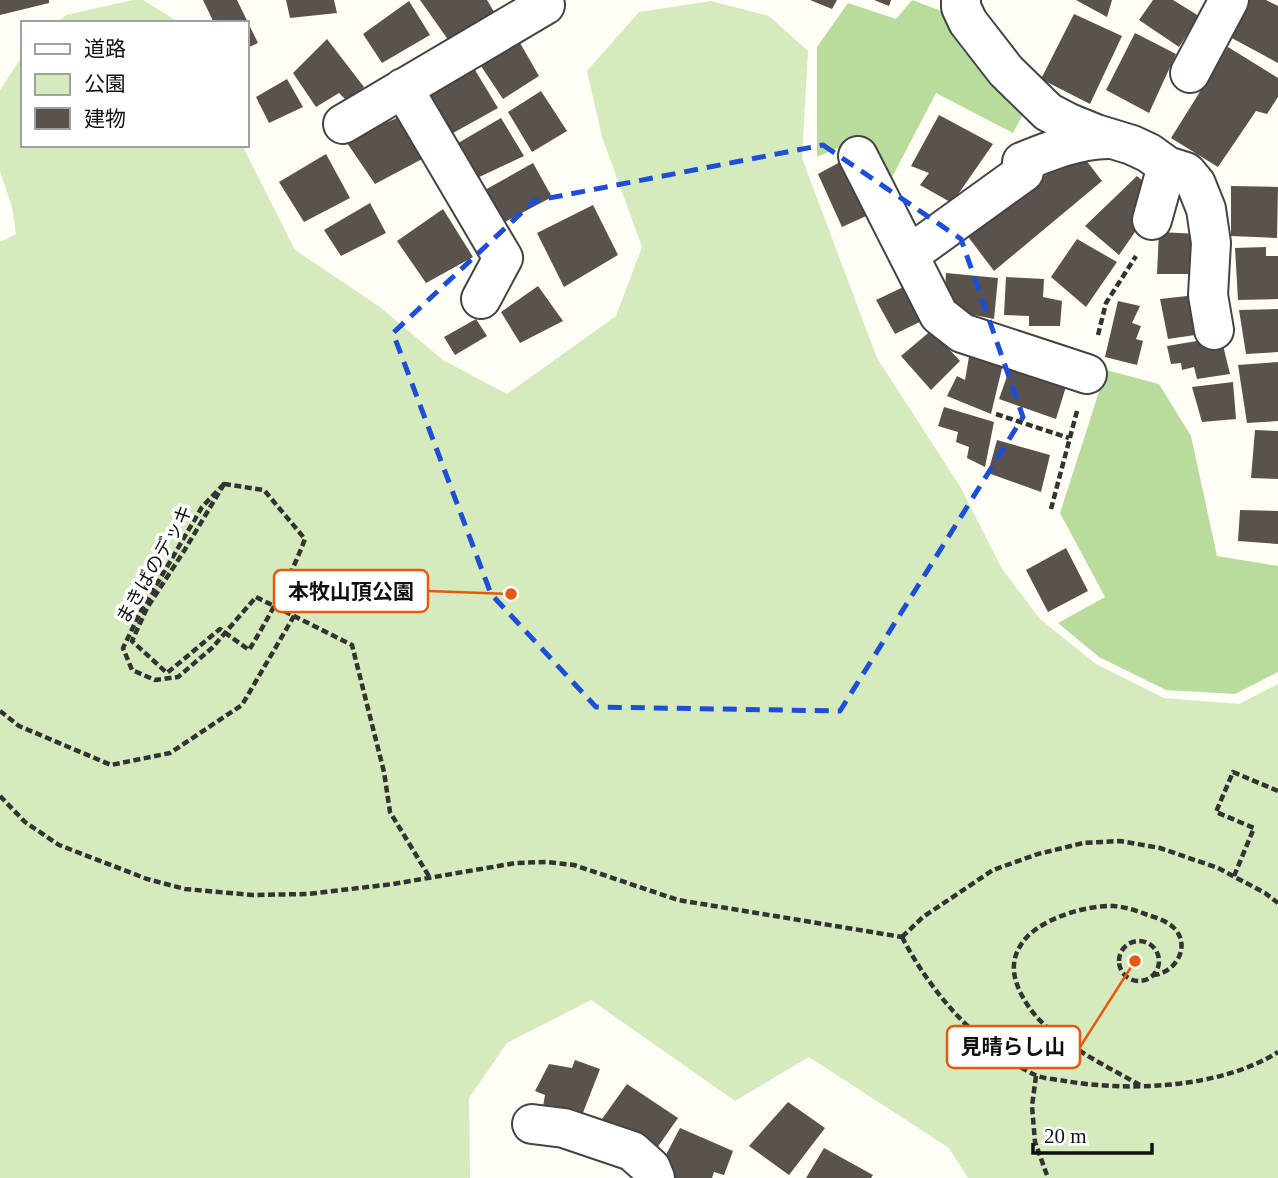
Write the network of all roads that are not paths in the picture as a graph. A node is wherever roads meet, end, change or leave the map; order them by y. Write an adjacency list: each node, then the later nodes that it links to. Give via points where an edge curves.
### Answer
1 (961, 0): 7 (lane, via 968,22 1006,71 1048,112)
2 (1229, 0): 4 (lane)
3 (555, 2): 5 (lane)
4 (1190, 73)
5 (403, 88): 6 (lane); 12 (lane, via 503,258)
6 (343, 124)
7 (1115, 139): 9 (lane); 11 (lane, via 1062,146 1022,162 1024,173)
8 (859, 156): 11 (lane)
9 (1167, 166): 10 (lane); 13 (lane, via 1186,172 1206,209 1211,243 1208,295)
10 (1152, 220)
11 (909, 255): 14 (lane, via 939,315 962,333)
12 (481, 299)
13 (1214, 330)
14 (1087, 374)
15 (532, 1124): 16 (lane, via 564,1128 632,1151)
16 (655, 1178)

